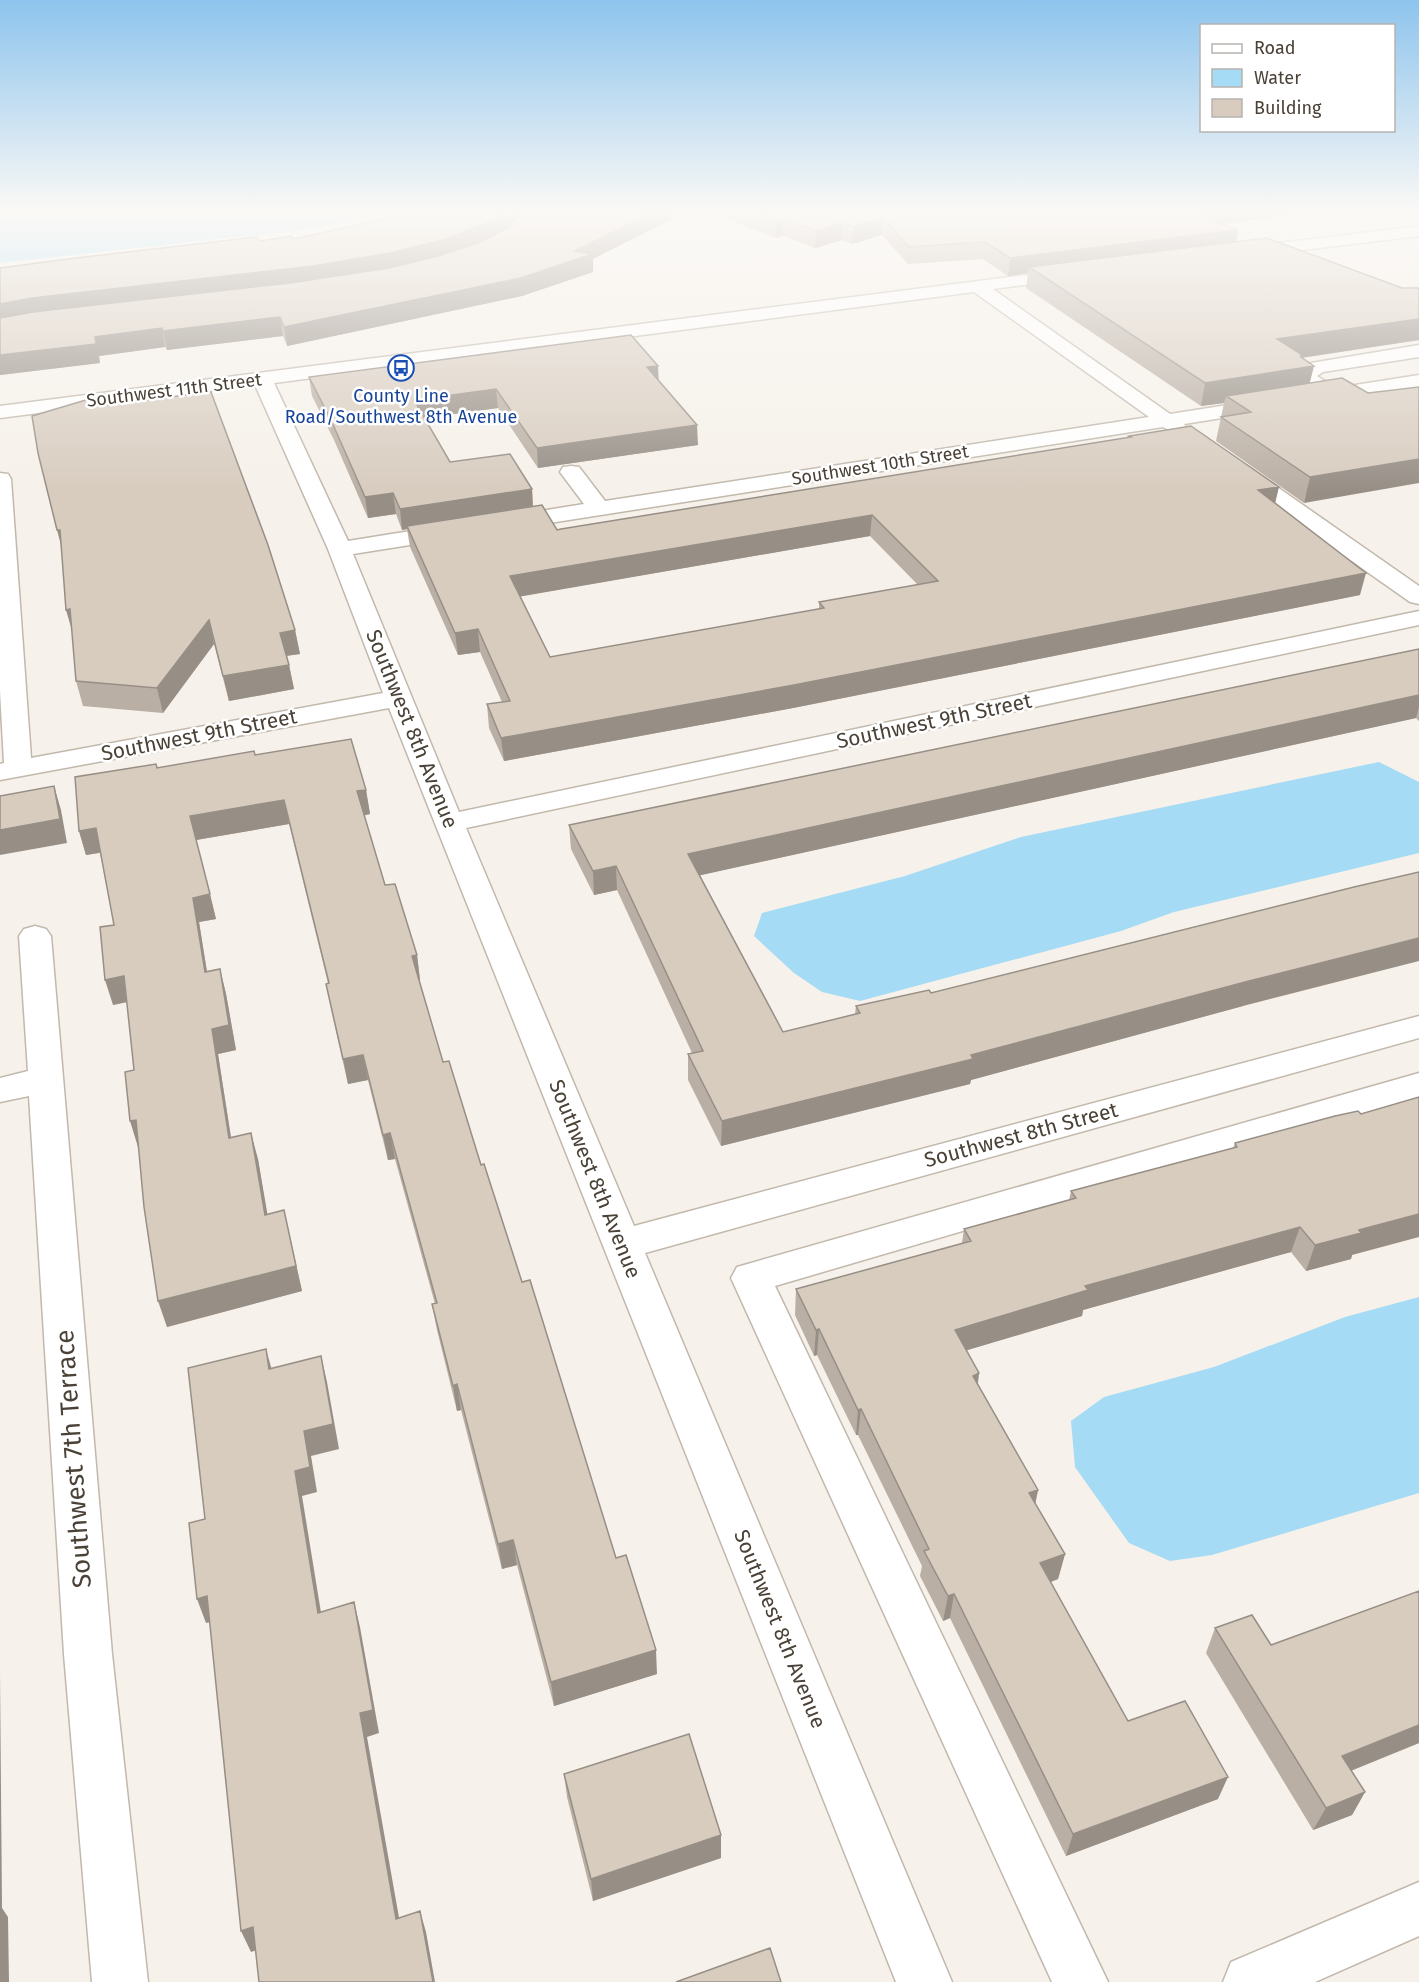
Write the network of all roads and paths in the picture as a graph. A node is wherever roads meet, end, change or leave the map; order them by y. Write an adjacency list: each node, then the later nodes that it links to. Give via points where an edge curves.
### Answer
1 (818, 306): 4 (street, Southwest 11th Street)
2 (1006, 306): 8 (street)
3 (1419, 351): 6 (street, via 1318,367 1309,372 1307,378)
4 (262, 378): 7 (street, Southwest 11th Street); 14 (street, Southwest 8th Avenue)
5 (1419, 381): 6 (street, Southwest 10th Street)
6 (1333, 395): 8 (street, Southwest 10th Street)
7 (0, 412)
8 (1167, 421): 9 (street); 13 (street, Southwest 10th Street)
9 (1196, 441)
10 (1225, 461): 15 (street)
11 (571, 472): 13 (street)
12 (0, 479): 18 (street)
13 (599, 508): 14 (street, Southwest 10th Street)
14 (340, 549): 17 (street, Southwest 8th Avenue)
15 (1419, 597)
16 (1419, 618): 19 (street, Southwest 9th Street)
17 (398, 698): 18 (street, Southwest 9th Street); 19 (street, Southwest 8th Avenue)
18 (9, 770)
19 (449, 823): 25 (street, Southwest 8th Avenue)
20 (35, 936): 22 (street, Southwest 7th Terrace)
21 (1419, 1027): 25 (street, Southwest 8th Street)
22 (44, 1080): 24 (street); 27 (street, Southwest 7th Terrace, via 88,1654)
23 (1419, 1085): 29 (street, via 751,1278)
24 (0, 1090)
25 (622, 1244): 28 (street, Southwest 8th Avenue)
26 (1419, 1909): 30 (street)
27 (120, 1982)
28 (924, 1982)
29 (1080, 1982)
30 (1251, 1982)

